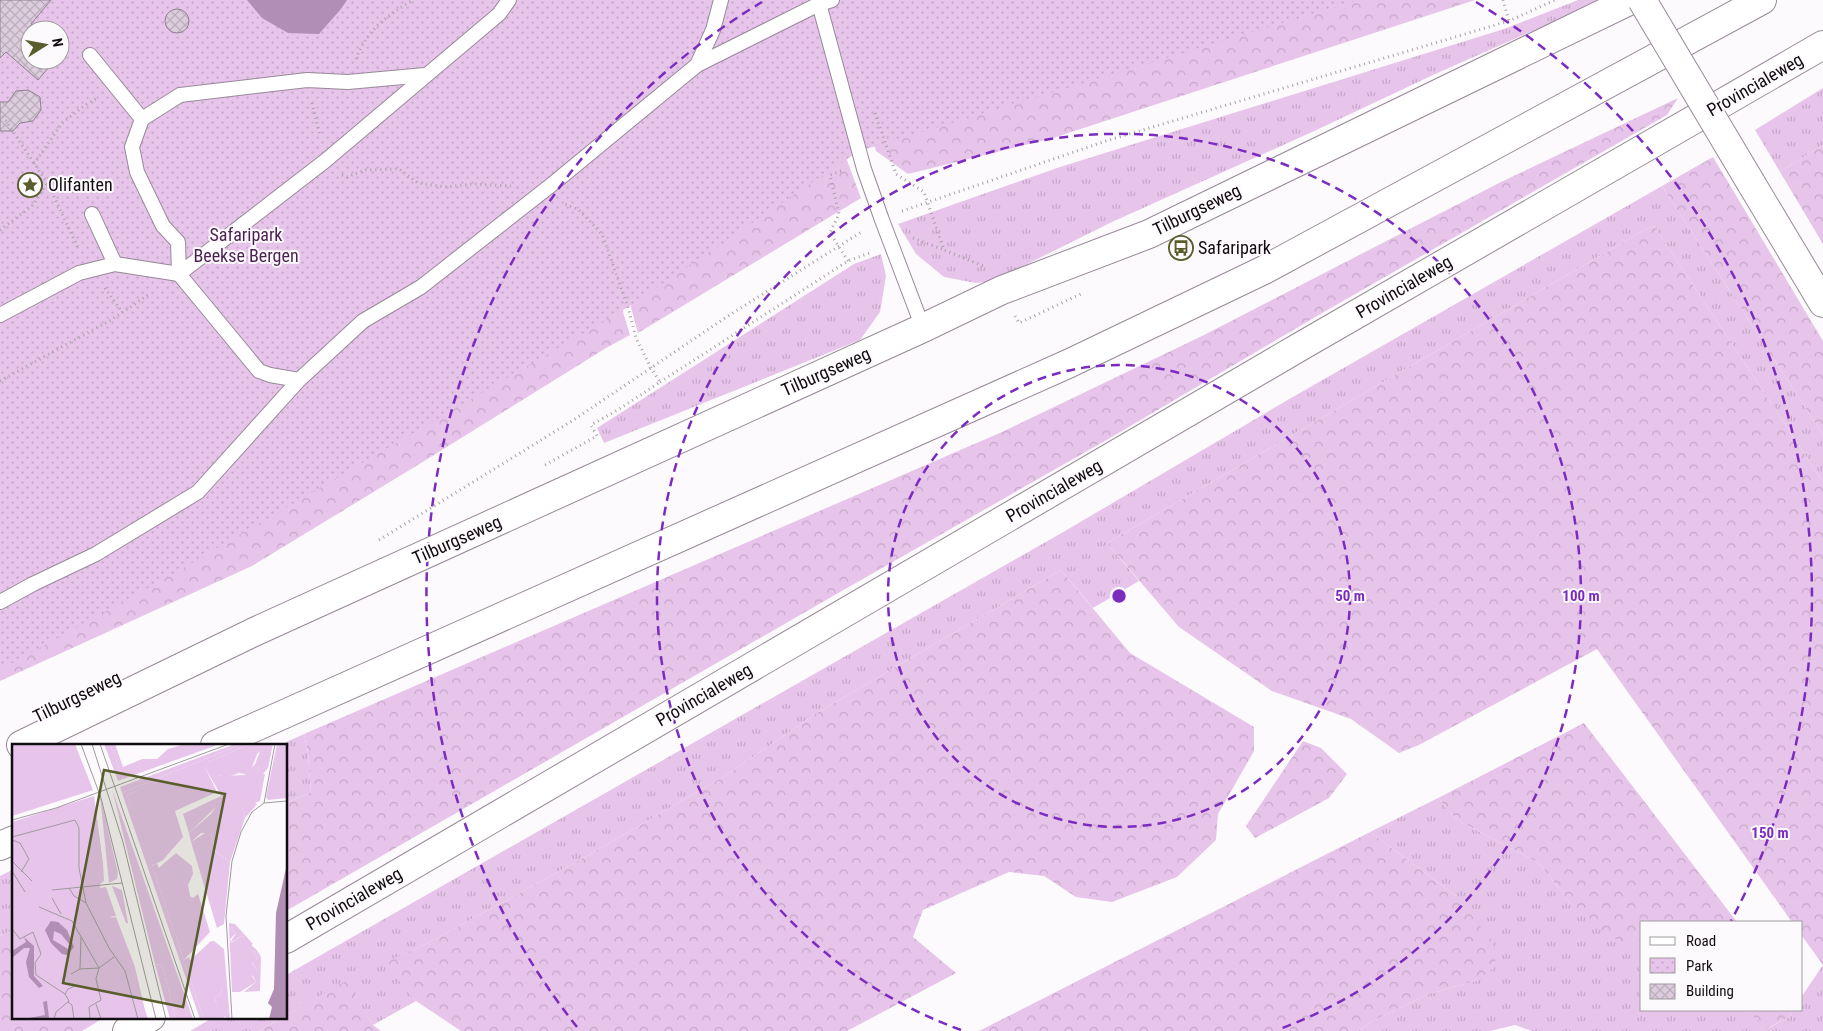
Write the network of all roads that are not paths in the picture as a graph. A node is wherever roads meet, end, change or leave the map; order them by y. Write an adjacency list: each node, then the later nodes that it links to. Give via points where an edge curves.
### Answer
1 (509, 0): 10 (lane, via 499,14)
2 (721, 0): 9 (lane, via 713,30)
3 (1631, 0): 17 (main road, Tilburgseweg, via 1149,234 1002,290)
4 (1642, 0): 15 (main road, bridge)
5 (1762, 0): 21 (main road, via 1272,265 1078,359)
6 (823, 2): 9 (lane); 17 (lane, via 862,163)
7 (1823, 45): 26 (main road, Provincialeweg)
8 (90, 55): 11 (lane)
9 (697, 65): 18 (lane, via 421,287 363,321)
10 (425, 75): 11 (lane, via 348,82 307,80 180,96); 14 (lane, via 325,161)
11 (142, 119): 14 (lane, via 132,147 137,172 163,226 178,242)
12 (92, 214): 13 (lane)
13 (115, 264): 14 (lane); 16 (lane, via 79,273)
14 (179, 274): 18 (lane, via 259,371)
15 (1823, 303)
16 (0, 315)
17 (923, 328): 20 (main road, Tilburgseweg, via 254,632)
18 (299, 380): 19 (lane, via 198,492 96,554)
19 (0, 602)
20 (22, 744)
21 (217, 744)
22 (12, 749): 23 (main road)
23 (0, 755)
24 (12, 841): 25 (main road)
25 (0, 846)
26 (288, 938)
27 (149, 1018): 28 (main road)
28 (127, 1031)

